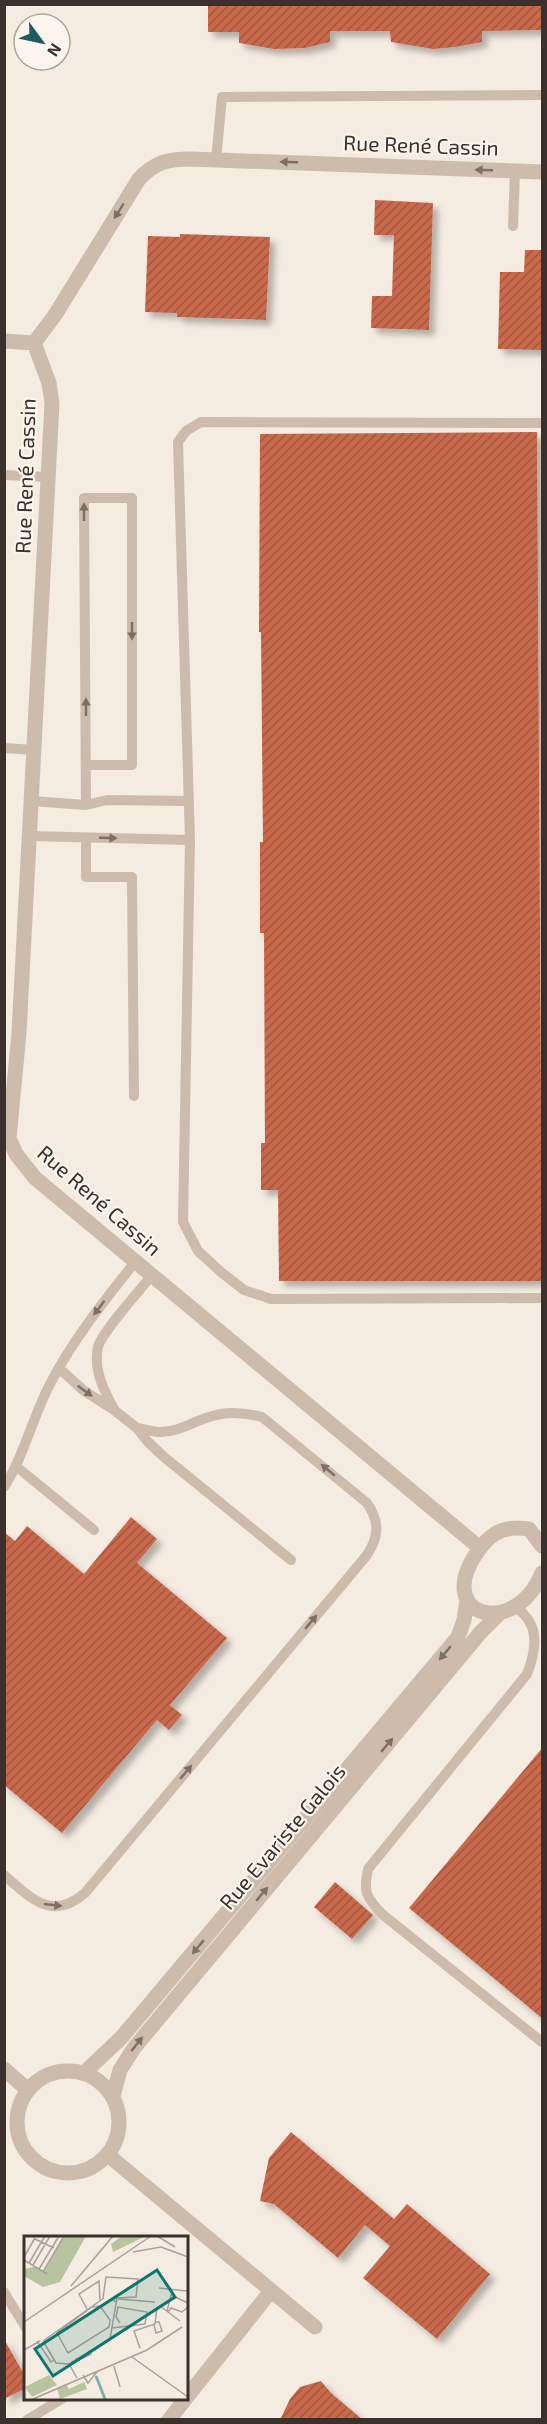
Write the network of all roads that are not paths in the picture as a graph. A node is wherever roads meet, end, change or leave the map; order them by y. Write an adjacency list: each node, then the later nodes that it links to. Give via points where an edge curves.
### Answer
1 (543, 94): 2 (lane, via 222,97)
2 (216, 160): 3 (street, Rue René Cassin, one-way to 2); 7 (street, Rue René Cassin, one-way to 7, via 170,159 139,179)
3 (515, 171): 4 (street, Rue René Cassin); 5 (lane)
4 (543, 172)
5 (513, 226)
6 (4, 341): 7 (street)
7 (34, 343): 10 (street, Rue René Cassin, via 52,403)
8 (543, 423): 15 (lane, via 201,422 186,431 178,442)
9 (4, 475): 10 (lane)
10 (48, 477): 12 (street, Rue René Cassin)
11 (4, 748): 12 (lane)
12 (34, 750): 14 (street, Rue René Cassin)
13 (86, 765): 13 (lane, one-way to 13, via 84,498 132,498 132,765); 16 (lane)
14 (31, 801): 16 (lane); 17 (street, Rue René Cassin)
15 (189, 801): 16 (lane, via 107,800); 19 (lane)
16 (86, 805)
17 (29, 836): 18 (lane); 21 (street, Rue René Cassin, via 19,1033)
18 (86, 838): 19 (lane, one-way to 19); 20 (lane, via 86,877 132,877)
19 (190, 840): 24 (lane, via 183,1222 198,1251 244,1290 271,1299)
20 (134, 1096)
21 (7, 1139): 22 (street, Rue René Cassin, via 35,1178)
22 (135, 1262): 23 (street, Rue René Cassin); 25 (lane, one-way to 25)
23 (152, 1275): 26 (lane, via 98,1346 99,1382); 33 (street, Rue René Cassin)
24 (543, 1298)
25 (59, 1368): 26 (lane, one-way to 26); 28 (lane)
26 (114, 1410): 27 (lane)
27 (137, 1428): 34 (lane, via 147,1442); 41 (lane, one-way to 27, via 44,1905 59,1908 73,1904 375,1542 378,1527 367,1503 262,1417 221,1413 188,1427 160,1432)
28 (17, 1467): 29 (lane); 31 (lane)
29 (4, 1487)
30 (536, 1526): 32 (street, Rue Evariste Galois); 33 (street, Rue Evariste Galois, via 497,1531)
31 (94, 1530)
32 (543, 1546)
33 (480, 1548): 36 (street, Rue Evariste Galois, via 464,1574)
34 (291, 1560)
35 (543, 1573): 37 (street, Rue Evariste Galois, via 537,1586)
36 (467, 1600): 38 (street, via 476,1609); 44 (street, Rue Evariste Galois, one-way to 44, via 458,1637 121,2038)
37 (515, 1606): 38 (street, Rue Evariste Galois); 40 (lane, via 530,1621 532,1631 533,1657)
38 (500, 1613): 46 (street, Rue Evariste Galois, one-way to 38, via 120,2070 134,2048)
39 (543, 1660): 40 (lane)
40 (527, 1674): 42 (lane, via 368,1869 365,1885 368,1899 382,1914)
41 (4, 1875)
42 (543, 2042)
43 (4, 2069): 45 (street)
44 (84, 2073): 45 (street, via 54,2073); 46 (street, via 106,2086)
45 (28, 2090): 47 (street, via 18,2114)
46 (113, 2096): 49 (street, via 120,2126)
47 (20, 2140): 48 (street); 49 (street, via 33,2159 52,2171 68,2174 83,2172)
48 (4, 2145)
49 (108, 2155): 50 (street)
50 (272, 2291): 53 (street); 54 (street)
51 (4, 2292): 52 (lane)
52 (24, 2325)
53 (315, 2327)
54 (188, 2396)
55 (60, 2400): 57 (lane)
56 (184, 2400): 58 (street)
57 (27, 2420)
58 (169, 2420)

